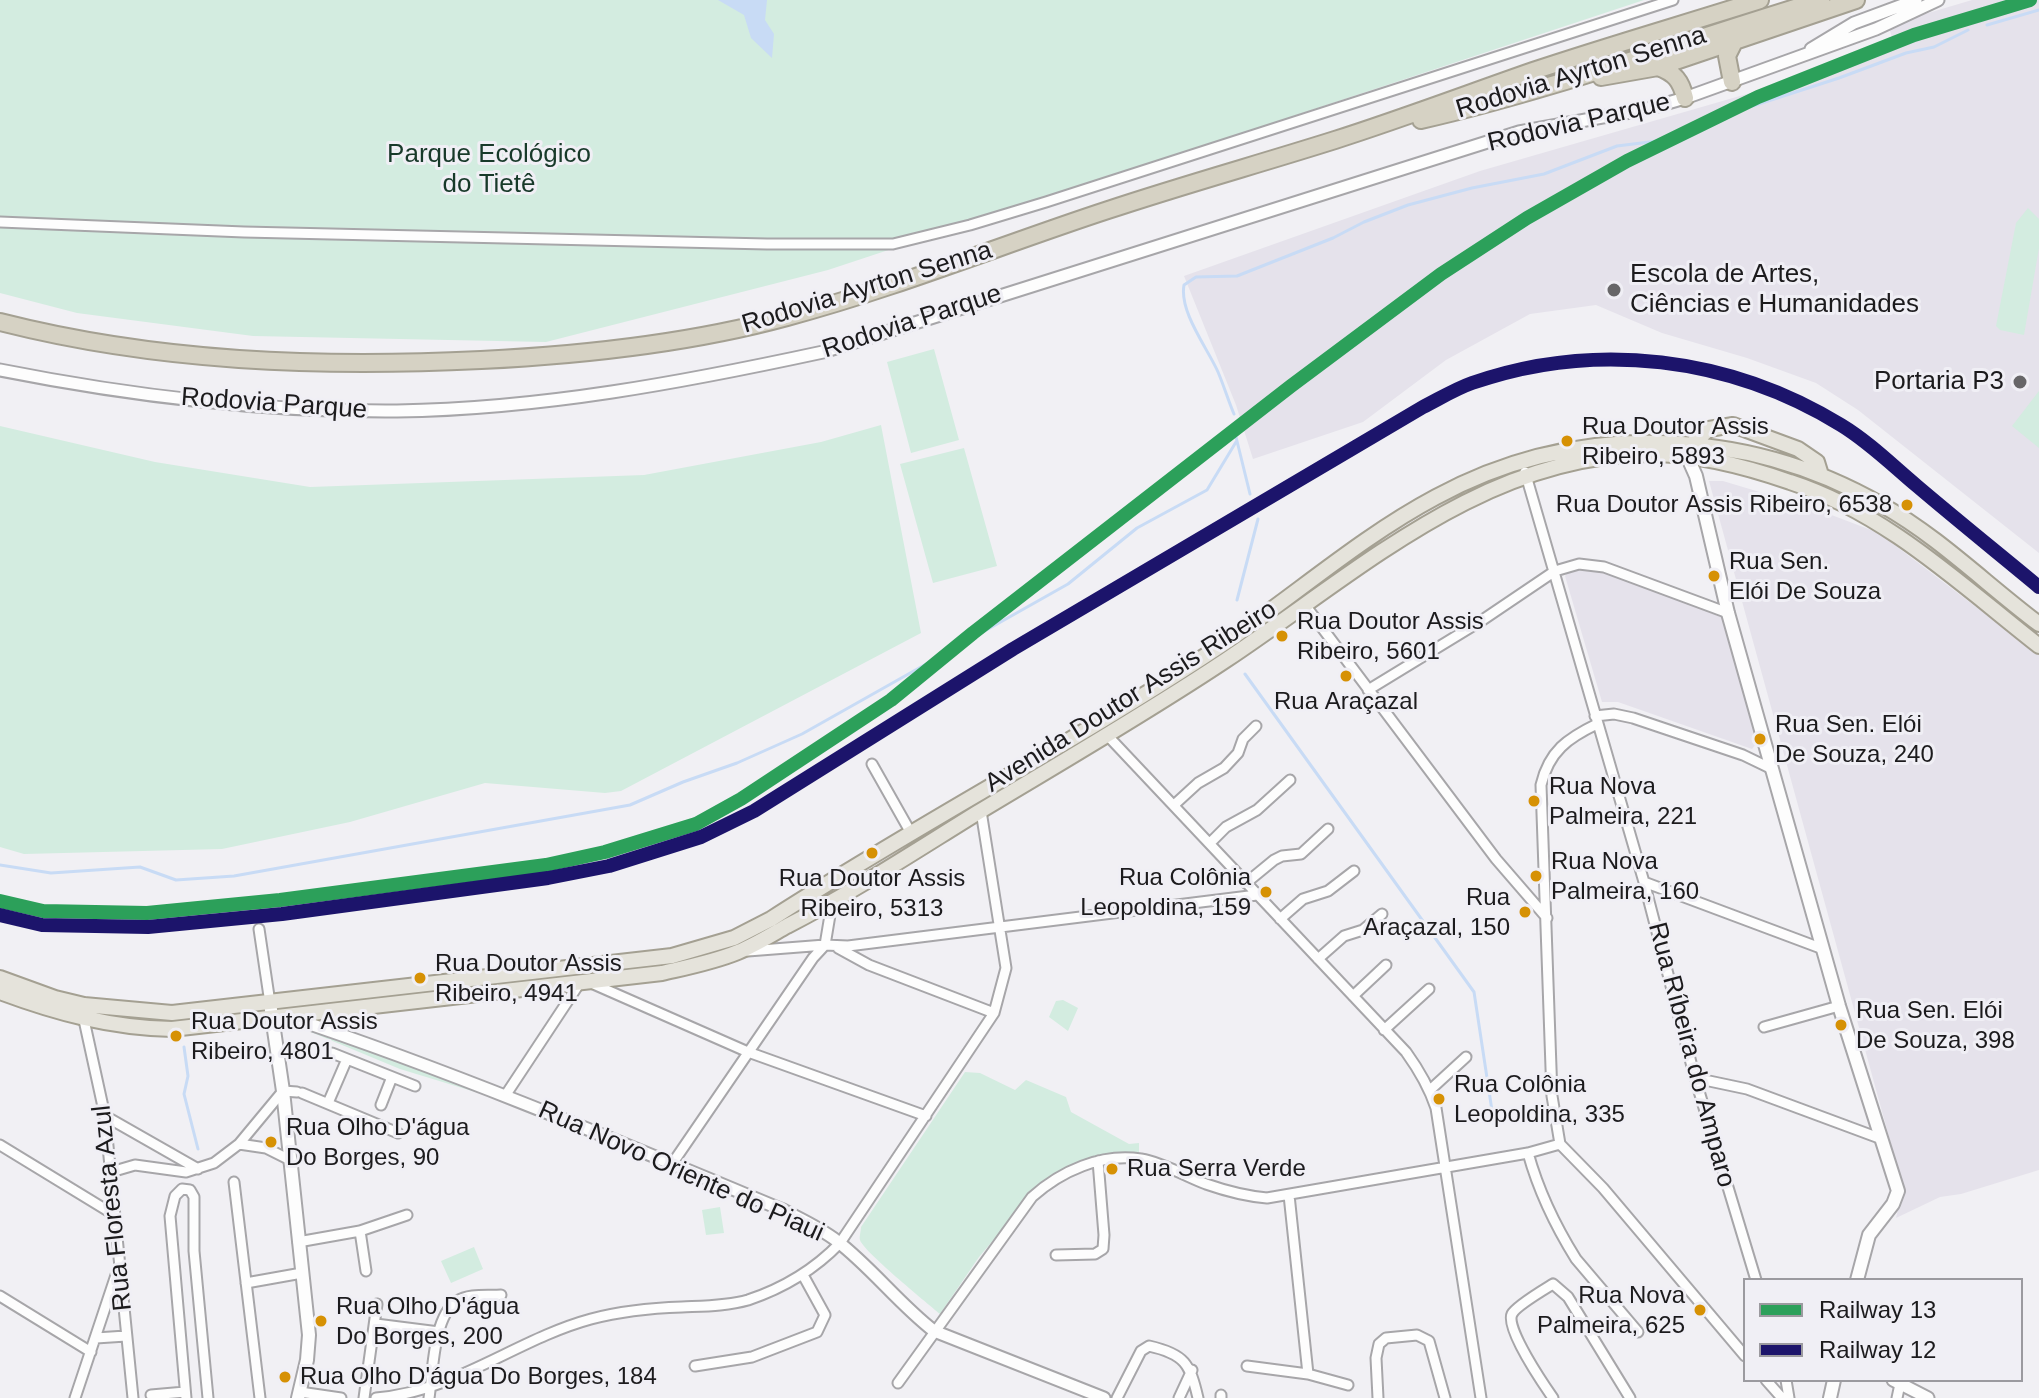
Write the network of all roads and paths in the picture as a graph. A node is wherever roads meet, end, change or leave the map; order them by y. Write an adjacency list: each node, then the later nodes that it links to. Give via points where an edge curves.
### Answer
1 (1673, 0): 14 (street, via 1046,202 893,244)
2 (1760, 0): 13 (highway, Rodovia Ayrton Senna)
3 (1821, 0): 10 (highway, Rodovia Ayrton Senna)
4 (1856, 0): 7 (highway)
5 (1916, 0): 8 (street, Rodovia Parque, via 1840,29)
6 (1938, 0): 8 (street, Rodovia Parque)
7 (1735, 40): 9 (highway); 11 (highway, via 1727,56)
8 (1797, 58): 11 (street, Rodovia Parque)
9 (1658, 67): 10 (highway); 12 (highway, via 1674,74)
10 (1571, 80): 13 (highway, Rodovia Ayrton Senna)
11 (1732, 82): 12 (street, Rodovia Parque)
12 (1685, 98): 16 (street, Rodovia Parque, via 1519,132 823,352 710,376 514,404 376,410 138,394)
13 (1339, 139): 15 (highway, Rodovia Ayrton Senna, via 784,318 621,348 415,364 285,363 157,351)
14 (0, 222)
15 (0, 322)
16 (0, 370)
17 (1690, 451): 18 (main road, Avenida Doutor Assis Ribeiro, via 1661,442 1595,444); 19 (main road, Avenida Doutor Assis Ribeiro); 20 (main road, Avenida Doutor Assis Ribeiro, via 1776,462); 20 (main road, via 1709,429 1733,425 1805,453 1817,462); 21 (main road, Avenida Doutor Assis Ribeiro, via 1606,457); 22 (main road)
18 (1523, 460): 21 (street, Rua Ríbeira do Amparo); 41 (main road, Avenida Doutor Assis Ribeiro, via 1489,471 1411,511 1219,647)
19 (1705, 460): 22 (main road); 23 (main road, Avenida Doutor Assis Ribeiro)
20 (1821, 475): 23 (main road); 27 (main road, Avenida Doutor Assis Ribeiro, via 1900,515)
21 (1526, 476): 24 (street, Rua Ríbeira do Amparo); 25 (main road, Avenida Doutor Assis Ribeiro, via 1447,510)
22 (1696, 476): 26 (main road)
23 (1801, 486): 28 (main road, Avenida Doutor Assis Ribeiro, via 1890,531)
24 (1555, 571): 26 (street, via 1579,564 1599,566); 29 (street); 30 (street, Rua Ríbeira do Amparo)
25 (1305, 605): 29 (street); 32 (main road, Avenida Doutor Assis Ribeiro)
26 (1728, 613): 33 (main road)
27 (2039, 624)
28 (2039, 646)
29 (1368, 690): 49 (street)
30 (1596, 720): 34 (street, via 1614,714 1633,718); 44 (street, Rua Ríbeira do Amparo); 49 (street, via 1553,754 1544,773)
31 (1256, 726): 38 (street, via 1224,768)
32 (1107, 735): 38 (street); 39 (main road, Avenida Doutor Assis Ribeiro)
33 (1767, 752): 34 (street); 36 (main road)
34 (1743, 755): 36 (street)
35 (872, 764): 41 (street)
36 (1772, 769): 54 (main road)
37 (1290, 780): 42 (street)
38 (1174, 805): 42 (street)
39 (981, 811): 47 (main road, Avenida Doutor Assis Ribeiro); 51 (street)
40 (1328, 829): 45 (street, via 1301,854 1274,860)
41 (911, 833): 65 (main road, Avenida Doutor Assis Ribeiro, via 771,919 708,948)
42 (1210, 843): 45 (street)
43 (1354, 871): 50 (street, via 1328,891 1303,899)
44 (1644, 882): 54 (street); 76 (street, Rua Ríbeira do Amparo)
45 (1246, 883): 46 (street)
46 (1257, 895): 50 (street); 51 (street)
47 (832, 903): 53 (street); 55 (main road, Avenida Doutor Assis Ribeiro)
48 (1382, 914): 56 (street)
49 (1547, 918): 88 (street, via 1552,1096)
50 (1280, 919): 56 (street)
51 (1002, 928): 53 (street); 66 (street, via 1006,968)
52 (259, 929): 65 (street)
53 (830, 945): 55 (street); 66 (street); 71 (street, via 813,958)
54 (1823, 949): 63 (main road)
55 (740, 951): 59 (main road, Avenida Doutor Assis Ribeiro, via 662,973)
56 (1318, 959): 62 (street)
57 (1386, 965): 62 (street)
58 (0, 978): 65 (main road, via 84,1005 172,1013)
59 (584, 981): 64 (main road, Avenida Doutor Assis Ribeiro); 71 (street); 80 (street)
60 (1429, 989): 69 (street)
61 (0, 992): 67 (main road, Avenida Doutor Assis Ribeiro)
62 (1353, 996): 69 (street)
63 (1839, 1006): 68 (street); 86 (main road)
64 (337, 1010): 65 (main road, Avenida Doutor Assis Ribeiro); 70 (street, Rua Novo Oriente do Piaui, via 338,1023)
65 (276, 1012): 67 (main road, Avenida Doutor Assis Ribeiro, via 172,1029); 70 (street, Rua Novo Oriente do Piaui); 79 (main road)
66 (994, 1013): 84 (street)
67 (84, 1020): 83 (street, Rua Floresta Azul)
68 (1764, 1027)
69 (1384, 1030): 78 (street, via 1406,1052)
70 (365, 1043): 80 (street, Rua Novo Oriente do Piaui)
71 (748, 1052): 84 (street); 93 (street)
72 (332, 1053): 74 (street)
73 (1466, 1057): 78 (street)
74 (347, 1059): 75 (street); 81 (street)
75 (392, 1077): 77 (street); 82 (street)
76 (1695, 1078): 86 (street, via 1747,1089); 109 (street, Rua Ríbeira do Amparo)
77 (415, 1086)
78 (1430, 1090): 94 (street)
79 (283, 1091): 81 (street); 87 (street); 91 (main road)
80 (505, 1096): 93 (street, Rua Novo Oriente do Piaui)
81 (328, 1103): 85 (street)
82 (381, 1105)
83 (105, 1116): 95 (street); 96 (street, Rua Floresta Azul)
84 (926, 1116): 103 (street)
85 (398, 1133)
86 (1879, 1138): 110 (main road, via 1897,1196 1869,1235)
87 (239, 1144): 91 (street, via 266,1148); 95 (street)
88 (1560, 1144): 90 (street); 122 (street)
89 (0, 1145): 99 (street)
90 (1528, 1153): 94 (street); 118 (street, via 1567,1246)
91 (290, 1160): 102 (main road)
92 (1098, 1161): 98 (street, via 1142,1159 1241,1195); 104 (street, via 1103,1249); 116 (street, via 1051,1180 1032,1197)
93 (672, 1164): 103 (street, Rua Novo Oriente do Piaui, via 783,1210)
94 (1445, 1167): 98 (street); 149 (street)
95 (198, 1169): 96 (street, via 175,1172 135,1165)
96 (111, 1172): 99 (street, Rua Floresta Azul)
97 (234, 1182): 111 (street)
98 (1289, 1195): 126 (street)
99 (113, 1214): 105 (street, Rua Floresta Azul)
100 (407, 1215): 101 (street)
101 (360, 1231): 102 (street); 106 (street)
102 (298, 1242): 107 (main road)
103 (840, 1243): 108 (street); 116 (street, Rua Novo Oriente do Piaui)
104 (1056, 1255)
105 (119, 1266): 119 (street, Rua Floresta Azul); 120 (street)
106 (366, 1271)
107 (302, 1273): 111 (street); 135 (main road, via 309,1335)
108 (803, 1275): 123 (street, via 825,1315 817,1332 752,1357); 132 (street, via 745,1301 593,1318)
109 (1755, 1278)
110 (1858, 1278)
111 (246, 1283): 139 (street)
112 (501, 1295): 117 (street, via 456,1301)
113 (0, 1296): 121 (street)
114 (377, 1304): 115 (street)
115 (376, 1324): 117 (street); 141 (street)
116 (934, 1331): 130 (street); 143 (street, Rua Novo Oriente do Piaui)
117 (439, 1332): 132 (street)
118 (1638, 1332)
119 (126, 1336): 120 (street); 137 (street, Rua Floresta Azul)
120 (96, 1338): 121 (street)
121 (91, 1352): 136 (street)
122 (1743, 1354)
123 (695, 1366)
124 (1247, 1366): 126 (street)
125 (1192, 1370): 144 (street, via 1180,1357 1145,1347); 145 (street); 146 (street)
126 (1308, 1374): 131 (street)
127 (1539, 1377): 150 (street); 151 (street); 152 (street, via 1514,1330 1512,1314 1556,1285)
128 (1768, 1382): 153 (street)
129 (1896, 1382): 154 (street); 155 (street)
130 (898, 1383)
131 (1348, 1385)
132 (430, 1393): 142 (street)
133 (151, 1395): 134 (street)
134 (186, 1395): 138 (street, via 170,1216 182,1189 194,1197)
135 (299, 1395): 140 (street)
136 (75, 1398)
137 (133, 1398)
138 (208, 1398)
139 (260, 1398)
140 (341, 1398)
141 (364, 1398)
142 (376, 1398)
143 (1104, 1398)
144 (1117, 1398)
145 (1179, 1398)
146 (1198, 1398)
147 (1378, 1398): 148 (street, via 1379,1344 1386,1338 1417,1335 1431,1345)
148 (1445, 1398)
149 (1481, 1398)
150 (1546, 1398)
151 (1553, 1398)
152 (1630, 1398)
153 (1782, 1398)
154 (1897, 1398)
155 (1928, 1398)

